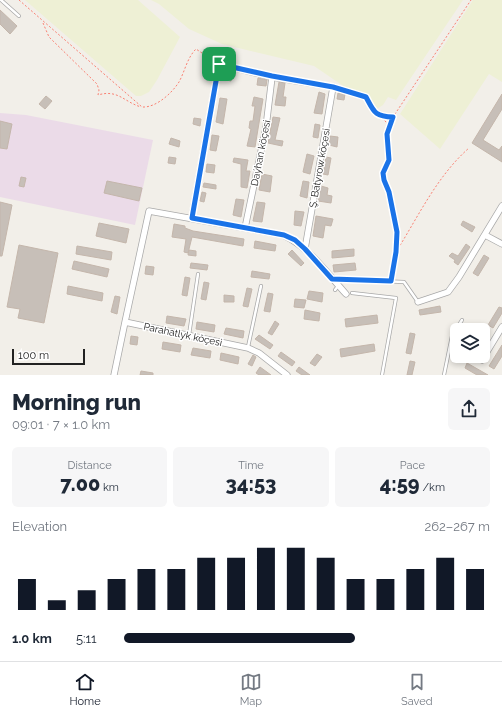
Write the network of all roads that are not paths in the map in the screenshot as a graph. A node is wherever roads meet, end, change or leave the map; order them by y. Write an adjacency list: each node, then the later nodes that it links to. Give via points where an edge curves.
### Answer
1 (1, 0): 2 (lane)
2 (19, 16)
3 (272, 76): 5 (street, via 219,64); 6 (street, Daýhan köçesi, via 266,127); 9 (street, Ş. Batyrow köçesi, via 333,87)
4 (502, 206): 7 (street)
5 (192, 218): 6 (street); 16 (street, via 149,211)
6 (245, 228): 9 (street, via 284,235)
7 (486, 235): 8 (street); 14 (street, via 448,292)
8 (502, 244)
9 (305, 249): 11 (street)
10 (198, 274): 18 (lane)
11 (332, 279): 13 (street, via 337,288); 14 (lane, via 404,282)
12 (261, 286): 20 (lane)
13 (349, 293): 23 (lane, via 396,298)
14 (418, 302)
15 (462, 320): 24 (lane, via 452,336)
16 (125, 322): 18 (street, Parahatlyk köçesi); 21 (street)
17 (502, 327): 19 (street)
18 (189, 335): 20 (street, Parahatlyk köçesi)
19 (490, 347)
20 (248, 348): 22 (street, Parahatlyk köçesi)
21 (114, 375)
22 (287, 375)
23 (382, 375)
24 (444, 375)

